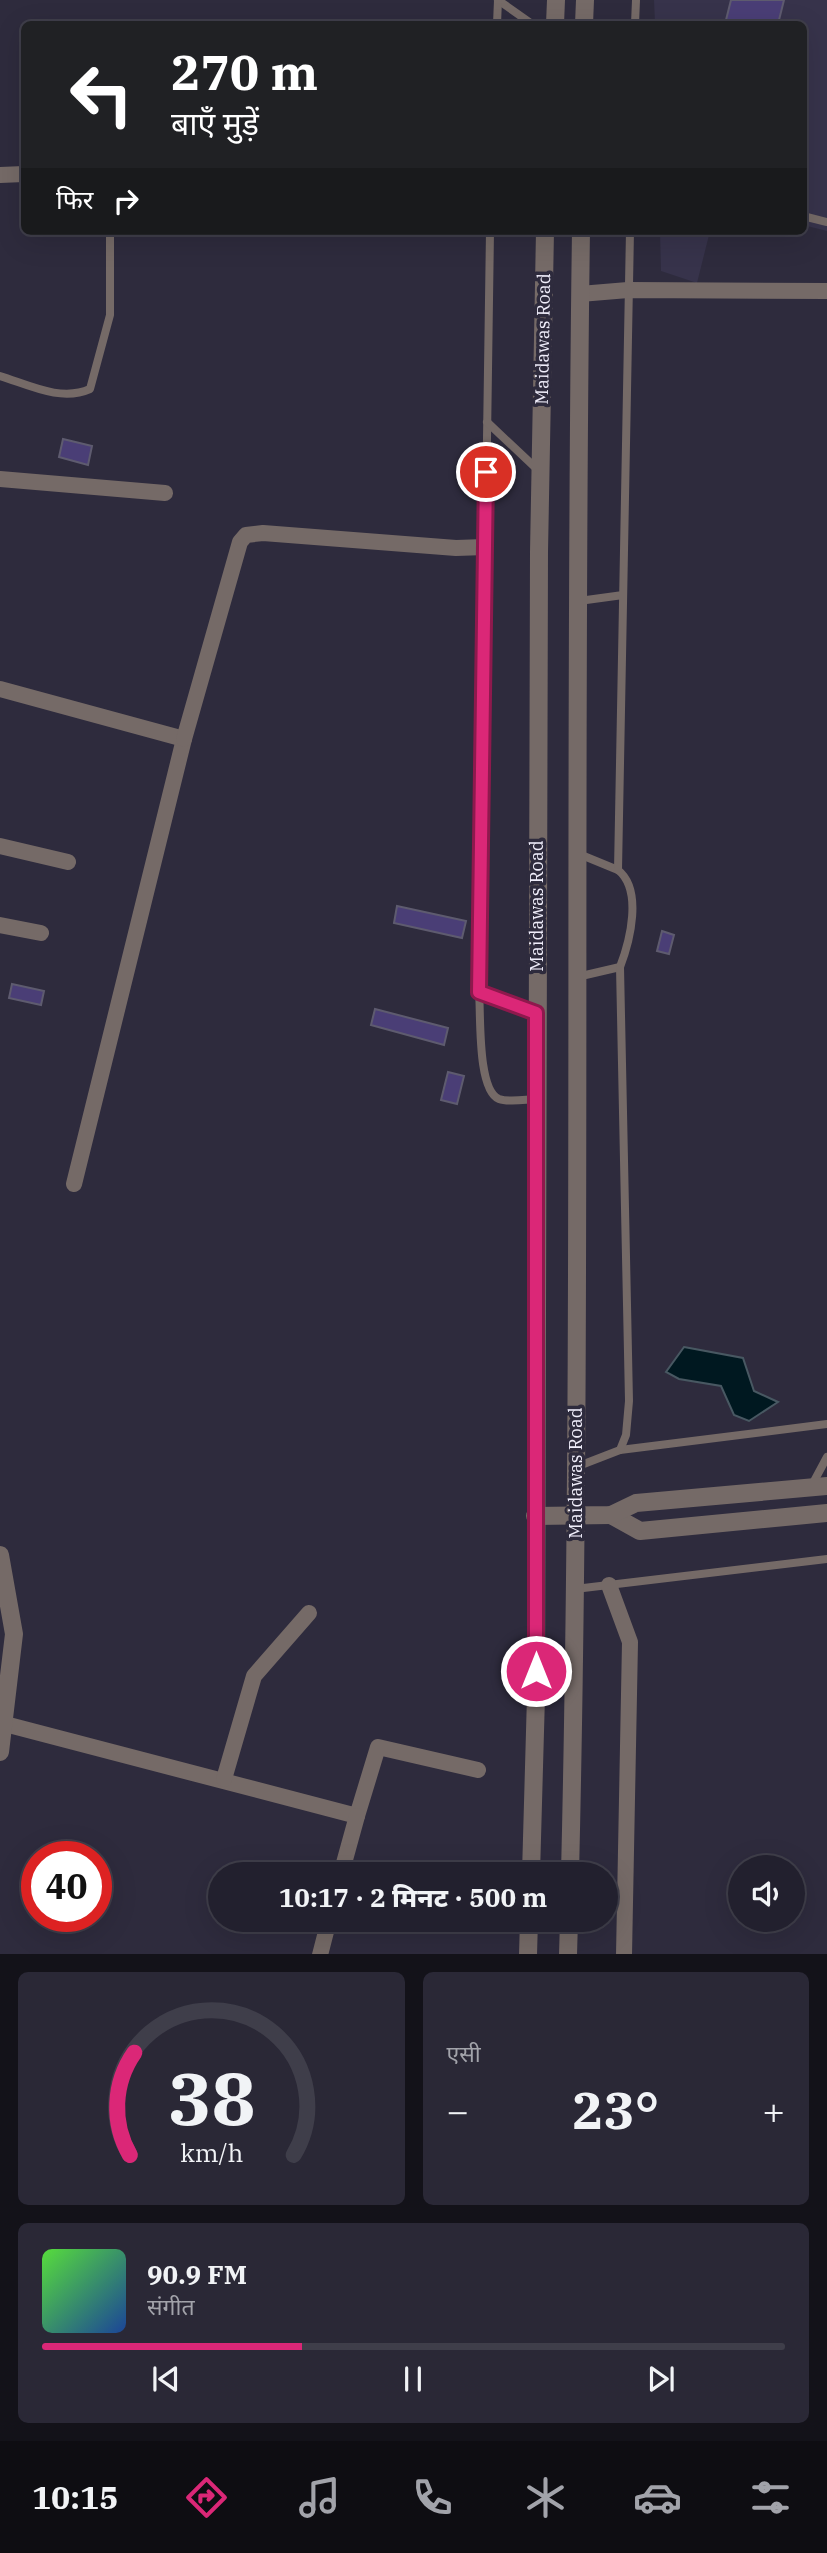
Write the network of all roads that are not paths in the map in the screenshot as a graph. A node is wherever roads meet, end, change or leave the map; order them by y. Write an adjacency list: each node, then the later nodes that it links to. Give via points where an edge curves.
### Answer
1 (556, 0): 6 (street)
2 (585, 0): 7 (street)
3 (636, 0): 8 (lane)
4 (497, 21): 5 (lane, via 498,0)
5 (528, 21)
6 (555, 21)
7 (584, 21)
8 (635, 21)
9 (21, 174): 10 (street)
10 (0, 175)
11 (807, 217): 12 (lane)
12 (827, 222)
13 (110, 235): 21 (lane, via 110,315 90,389 62,395)
14 (490, 235): 22 (lane)
15 (545, 235): 23 (street, Maidawas Road)
16 (581, 235): 20 (street, Maidawas Road)
17 (629, 235): 18 (lane)
18 (628, 289): 19 (street); 20 (street); 27 (lane)
19 (827, 291)
20 (580, 294): 28 (street, Maidawas Road)
21 (0, 376)
22 (486, 422): 23 (lane); 26 (lane)
23 (541, 472): 40 (street, Maidawas Road)
24 (0, 479): 25 (street)
25 (165, 493)
26 (485, 547): 30 (street, via 246,535 240,542); 39 (lane)
27 (622, 595): 28 (lane); 34 (lane)
28 (576, 601): 32 (street, Maidawas Road)
29 (0, 690): 30 (street)
30 (184, 739): 42 (street)
31 (0, 846): 33 (street)
32 (576, 853): 34 (lane); 38 (street, Maidawas Road)
33 (68, 862)
34 (618, 870): 37 (lane, via 626,876 630,891 631,927)
35 (0, 925): 36 (street)
36 (41, 933)
37 (620, 967): 38 (lane); 44 (lane, via 629,1401)
38 (577, 977): 46 (street, Maidawas Road)
39 (479, 992): 40 (lane); 41 (lane, via 485,1081 492,1094 501,1100)
40 (536, 1013): 41 (street, Maidawas Road)
41 (538, 1099): 51 (street, Maidawas Road)
42 (74, 1184)
43 (827, 1424): 44 (lane)
44 (620, 1450): 46 (lane)
45 (827, 1457): 47 (lane)
46 (576, 1467): 49 (street, Maidawas Road)
47 (818, 1487): 50 (street, via 636,1503)
48 (827, 1513): 50 (street, via 640,1531)
49 (576, 1514): 50 (street); 51 (street); 55 (street, Maidawas Road)
50 (611, 1515)
51 (535, 1516): 63 (street, Maidawas Road)
52 (0, 1555): 57 (street, via 14,1634)
53 (827, 1559): 54 (lane)
54 (609, 1585): 55 (lane); 71 (street, via 630,1642)
55 (575, 1590): 64 (street, Maidawas Road)
56 (309, 1613): 60 (street, via 254,1676)
57 (5, 1724): 58 (street); 60 (street)
58 (0, 1752)
59 (478, 1770): 61 (street, via 378,1747)
60 (224, 1779): 61 (street)
61 (357, 1816): 62 (street)
62 (344, 1862)
63 (530, 1862)
64 (570, 1862)
65 (326, 1932): 68 (street)
66 (529, 1932): 69 (street)
67 (569, 1932): 70 (street)
68 (320, 1954)
69 (528, 1954)
70 (568, 1954)
71 (624, 1954)

